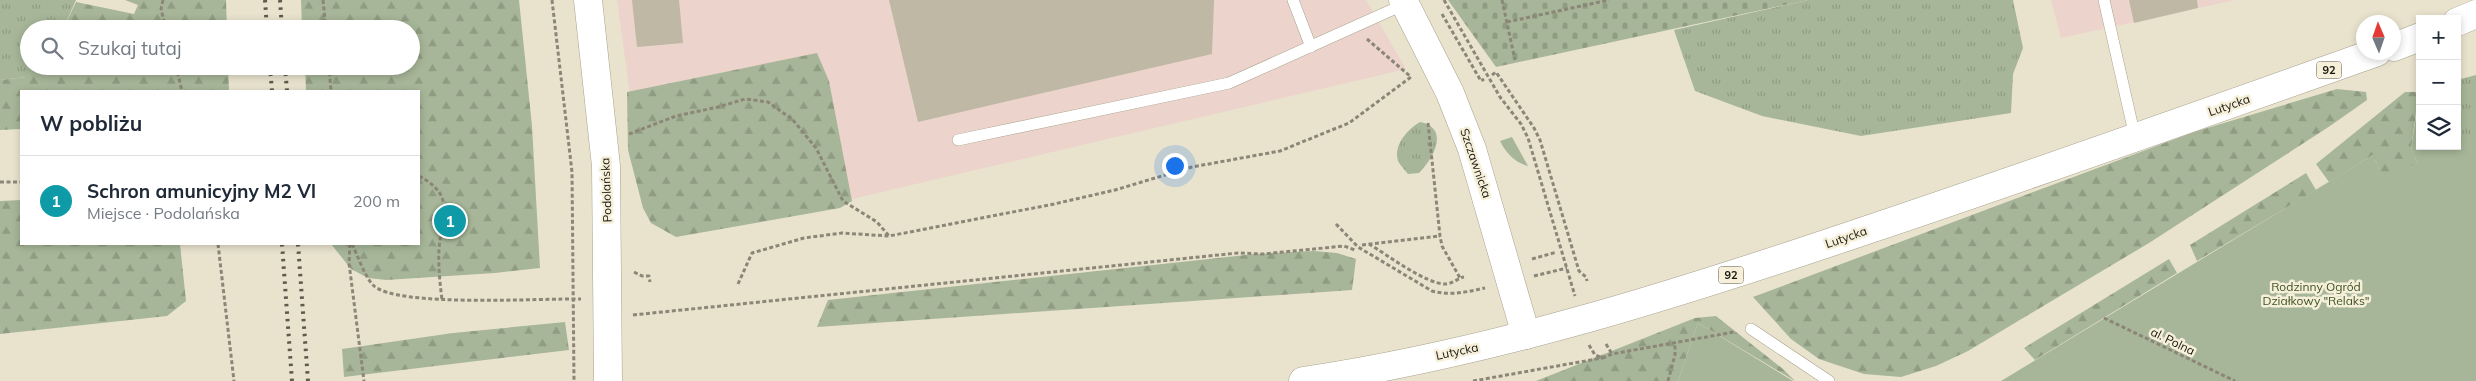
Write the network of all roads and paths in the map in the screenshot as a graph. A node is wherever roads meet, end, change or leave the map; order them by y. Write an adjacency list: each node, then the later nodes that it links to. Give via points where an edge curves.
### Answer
1 (163, 0): 13 (path)
2 (323, 0): 14 (path)
3 (552, 0): 58 (path, via 572,172)
4 (588, 0): 76 (main road, Podolańska, via 606,166)
5 (1293, 0): 20 (lane)
6 (1444, 0): 49 (path, via 1500,97 1528,138)
7 (1502, 0): 16 (path)
8 (1609, 0): 16 (path)
9 (2104, 0): 31 (lane)
10 (1404, 2): 17 (lane); 67 (main road, Szczawnicka, via 1450,93 1472,150)
11 (1438, 8): 26 (path, via 1481,81)
12 (2476, 14): 15 (main road)
13 (164, 20)
14 (325, 20)
15 (2461, 20)
16 (1507, 22): 22 (path)
17 (1353, 28): 20 (lane); 37 (path, via 1411,77 1349,123 1280,151 1192,168 1054,204)
18 (2416, 38): 19 (main road)
19 (2401, 44)
20 (1311, 47): 32 (lane, via 1229,83)
21 (2356, 59): 31 (main road, Lutycka / 92)
22 (1515, 60)
23 (178, 75): 27 (path)
24 (330, 75): 28 (path)
25 (1492, 75): 44 (path, via 1496,72 1534,128)
26 (1484, 79)
27 (182, 90)
28 (331, 90)
29 (1428, 123): 38 (path)
30 (621, 137): 37 (path, via 676,116 745,99 768,102 793,120 816,148 843,201 877,222)
31 (2135, 138): 67 (main road, Lutycka / 92, via 1788,257)
32 (958, 140)
33 (420, 176): 60 (path, via 435,184 445,205 439,249)
34 (0, 182): 35 (path)
35 (20, 182)
36 (1336, 224): 57 (path, via 1358,247 1421,286 1444,294)
37 (889, 236): 54 (path, via 842,233 804,238 752,253)
38 (1440, 236): 39 (path); 39 (path, via 1442,246 1462,277 1458,281 1439,283 1428,279)
39 (1369, 244): 43 (path)
40 (218, 245): 73 (path)
41 (351, 245): 74 (path, via 349,263)
42 (352, 245): 60 (path, via 373,285 391,294)
43 (1362, 245)
44 (1572, 248): 46 (path); 52 (path, via 1579,271)
45 (1355, 250): 63 (path, via 1344,246 1263,254 1238,253)
46 (1567, 250)
47 (1557, 252): 48 (path)
48 (1532, 259)
49 (1567, 268): 50 (path); 55 (path)
50 (1536, 275)
51 (649, 276): 53 (path)
52 (1587, 281)
53 (650, 282)
54 (738, 284)
55 (1572, 285)
56 (582, 289): 59 (path)
57 (1467, 292)
58 (573, 299): 59 (path); 60 (path); 75 (path)
59 (582, 299): 62 (path)
60 (442, 300)
61 (652, 305): 63 (path)
62 (583, 308)
63 (652, 311): 65 (path, via 638,312)
64 (2104, 318): 81 (path, al. Polna)
65 (627, 320)
66 (1751, 329): 68 (path); 80 (lane)
67 (1526, 335): 77 (main road, Lutycka / 92, via 1352,374)
68 (1675, 342): 71 (path); 79 (path)
69 (1606, 344): 71 (path)
70 (1590, 348): 72 (path)
71 (1612, 354): 72 (path)
72 (1602, 358): 78 (path)
73 (234, 381)
74 (364, 381)
75 (574, 381)
76 (608, 381)
77 (1303, 381)
78 (1473, 381)
79 (1668, 381)
80 (1829, 381)
81 (2235, 381)

